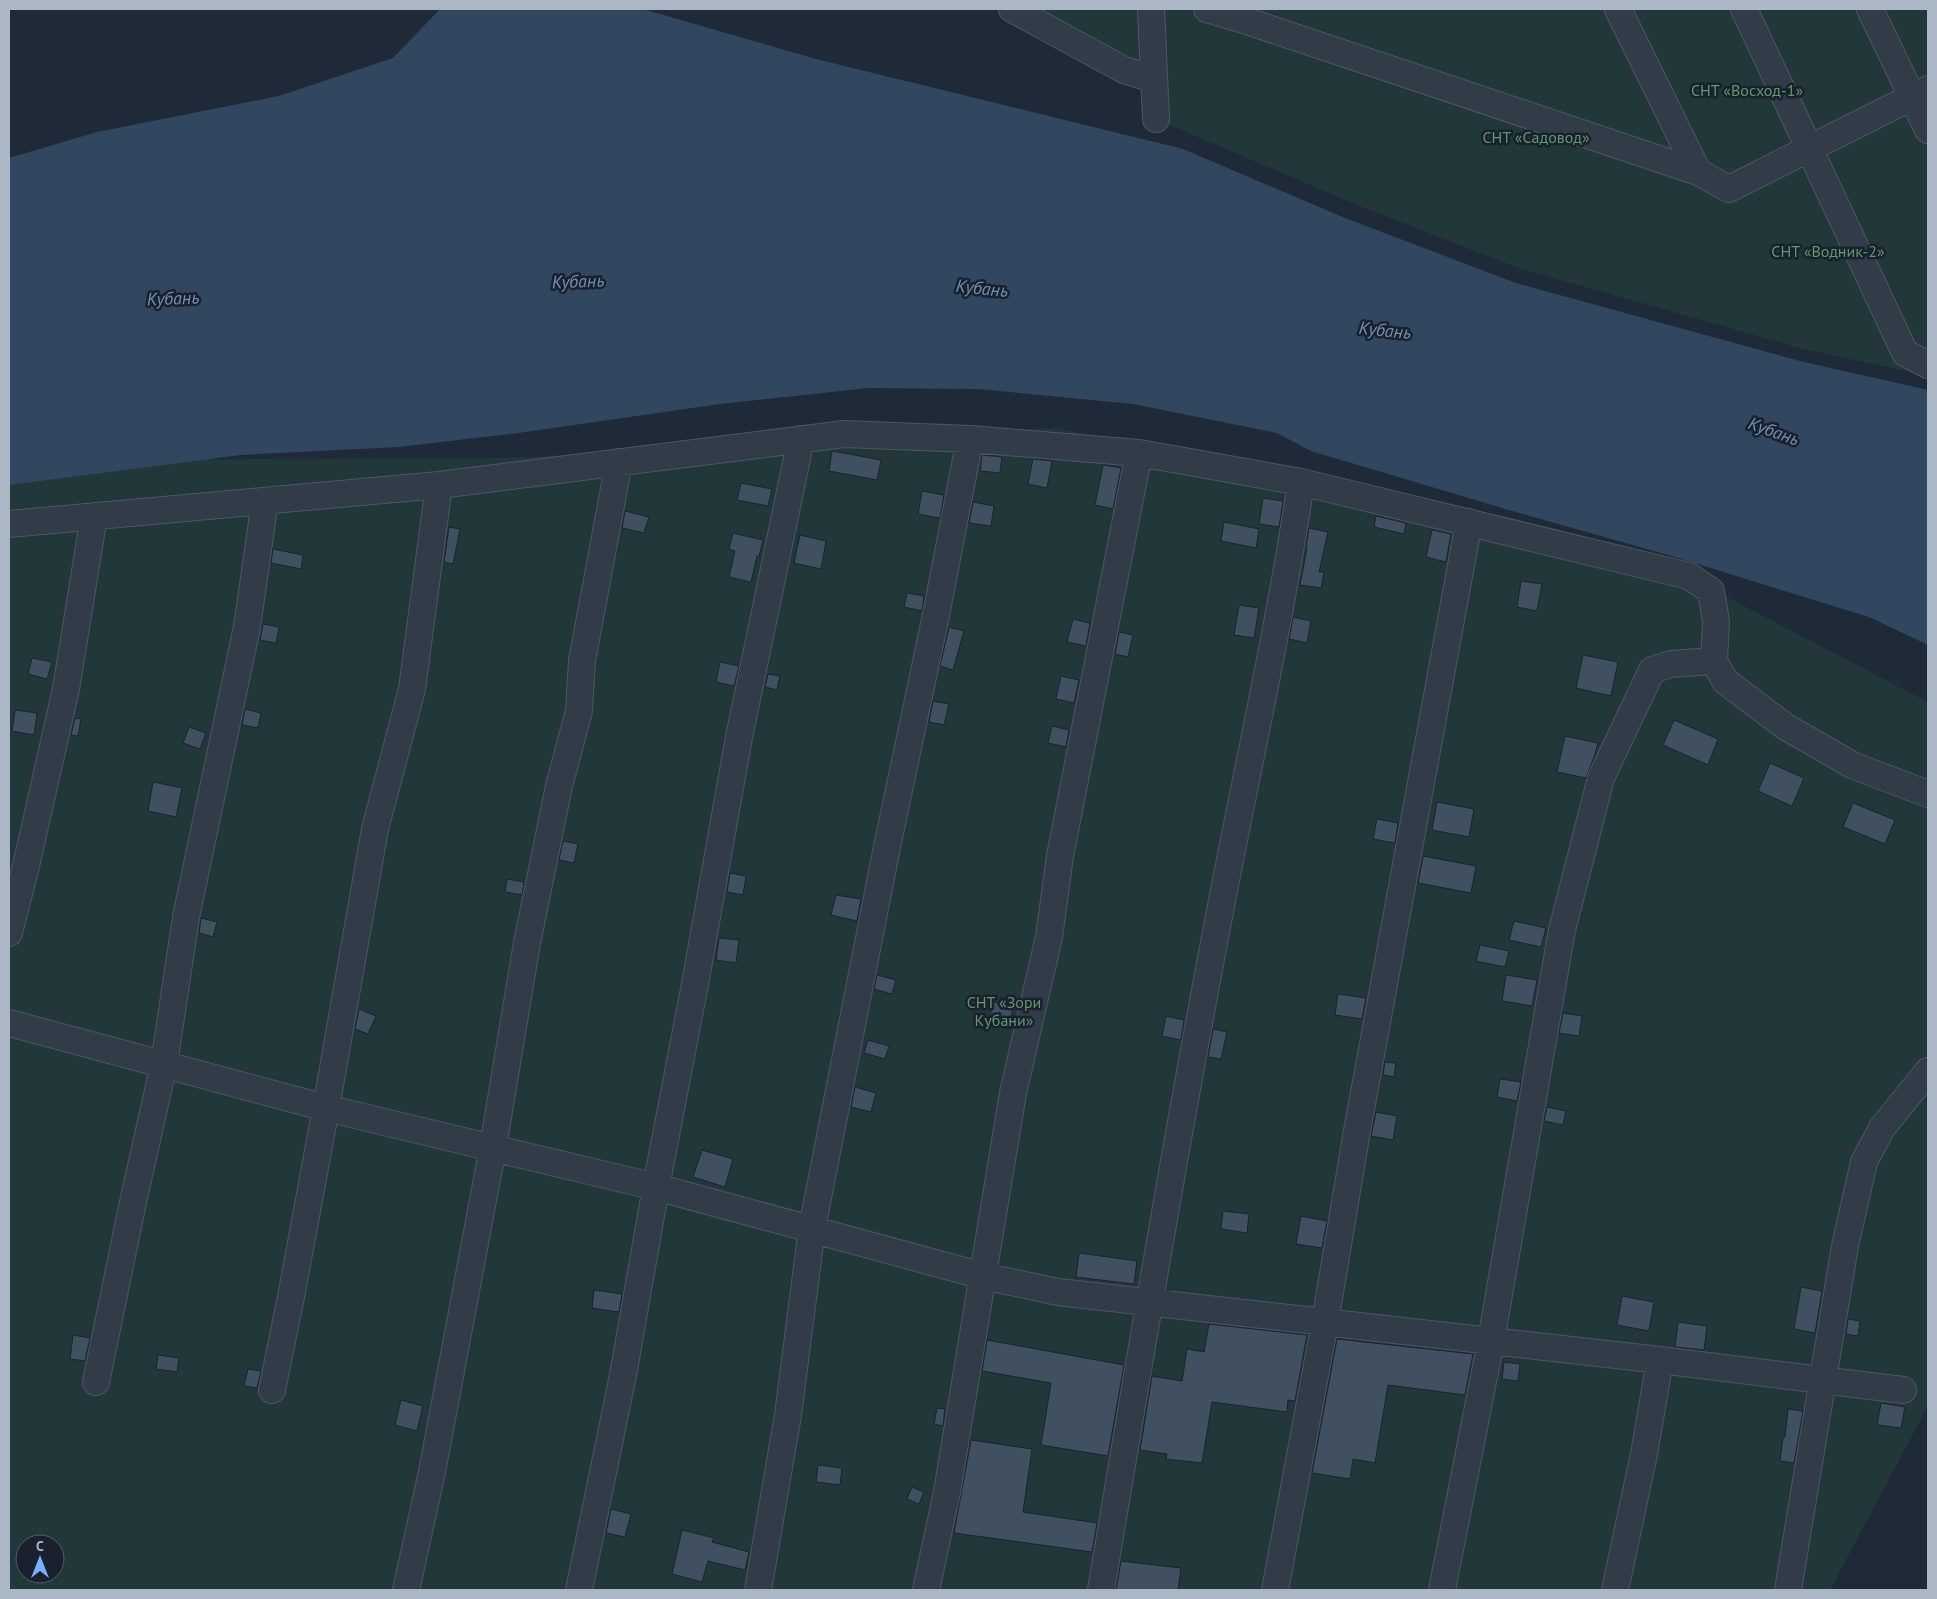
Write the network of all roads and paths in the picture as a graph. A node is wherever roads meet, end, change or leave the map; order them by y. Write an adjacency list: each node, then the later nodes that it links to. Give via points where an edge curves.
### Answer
1 (1012, 9): 7 (lane, via 1124,70)
2 (1151, 9): 7 (lane)
3 (1207, 9): 12 (lane)
4 (1618, 9): 12 (lane)
5 (1744, 9): 11 (lane)
6 (1870, 9): 8 (lane)
7 (1154, 79): 9 (lane)
8 (1920, 93): 10 (lane); 11 (lane)
9 (1156, 119)
10 (1928, 130)
11 (1809, 149): 12 (lane, via 1729,189); 13 (lane, via 1905,353)
12 (1698, 172)
13 (1928, 365)
14 (801, 439): 15 (lane, via 844,434); 17 (lane); 32 (lane, via 738,737)
15 (970, 440): 16 (lane); 33 (lane)
16 (1139, 453): 18 (lane); 34 (lane, via 1060,856 1049,937 1013,1092)
17 (619, 462): 19 (lane); 31 (lane, via 582,661 579,711 559,786 527,943)
18 (1301, 482): 22 (lane); 35 (lane)
19 (439, 485): 20 (lane); 30 (lane, via 412,689 375,829)
20 (265, 501): 21 (lane); 28 (lane, via 247,627 186,917)
21 (94, 516): 23 (lane); 26 (lane, via 66,689)
22 (1469, 522): 24 (lane, via 1689,576 1711,591 1716,622); 36 (lane, via 1357,1131)
23 (9, 524)
24 (1714, 661): 25 (lane, via 1725,681 1786,727 1852,765); 37 (lane, via 1671,664 1652,670 1601,778 1562,930)
25 (1928, 794)
26 (9, 933)
27 (9, 1023): 28 (lane)
28 (164, 1064): 30 (lane); 40 (lane)
29 (1928, 1070): 39 (lane, via 1882,1128 1864,1162)
30 (326, 1108): 31 (lane); 41 (lane)
31 (493, 1147): 32 (lane); 43 (lane)
32 (656, 1186): 33 (lane); 44 (lane, via 621,1384)
33 (812, 1228): 34 (lane); 45 (lane, via 788,1415)
34 (983, 1276): 35 (lane, via 1058,1292); 46 (lane, via 947,1492)
35 (1149, 1302): 36 (lane); 47 (lane)
36 (1326, 1322): 37 (lane); 48 (lane)
37 (1491, 1341): 38 (lane); 49 (lane)
38 (1660, 1360): 39 (lane); 50 (lane)
39 (1821, 1380): 42 (lane); 51 (lane)
40 (96, 1382)
41 (272, 1390)
42 (1904, 1390)
43 (406, 1590)
44 (579, 1590)
45 (758, 1590)
46 (926, 1590)
47 (1101, 1590)
48 (1275, 1590)
49 (1442, 1590)
50 (1615, 1590)
51 (1788, 1590)

